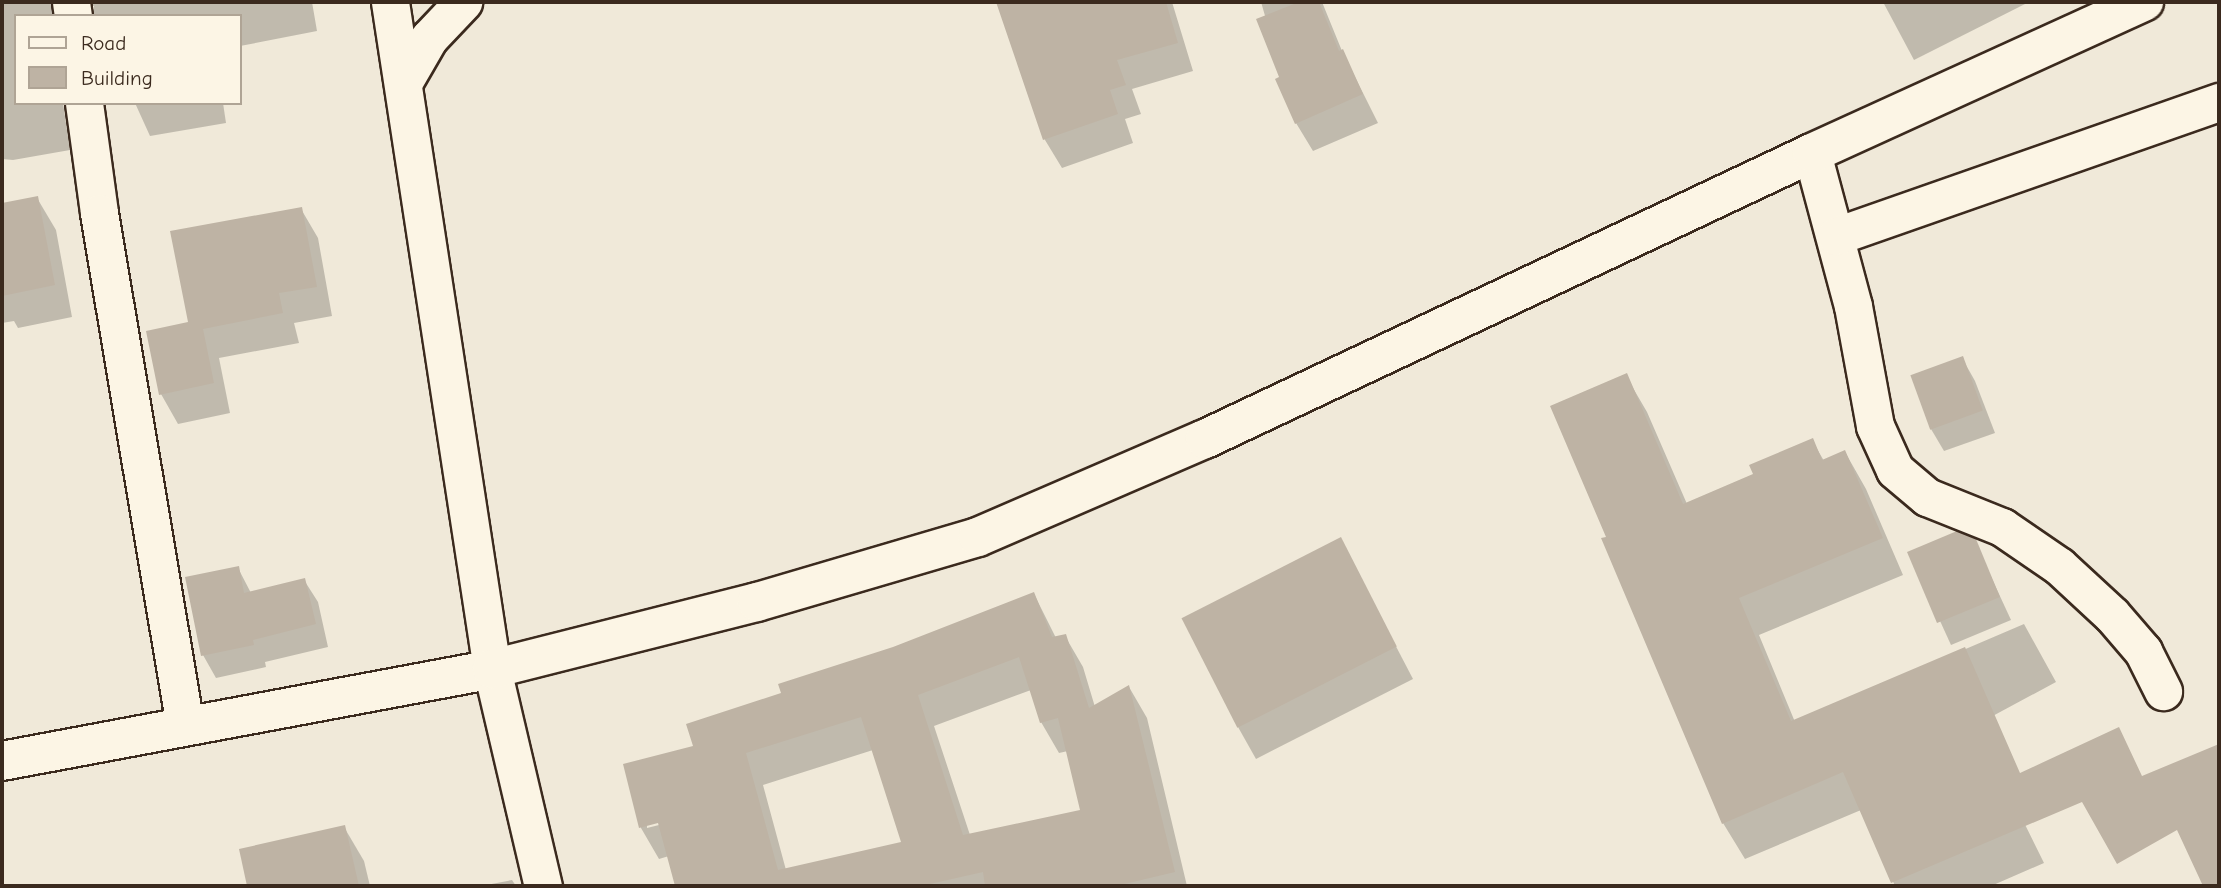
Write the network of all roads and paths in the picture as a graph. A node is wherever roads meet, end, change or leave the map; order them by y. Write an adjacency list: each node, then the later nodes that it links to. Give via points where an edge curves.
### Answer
1 (390, 2): 4 (street)
2 (463, 2): 4 (street, via 429,38)
3 (2144, 2): 7 (street)
4 (403, 83): 9 (street)
5 (2219, 102): 8 (street)
6 (84, 105): 11 (street)
7 (1812, 153): 8 (street); 9 (street, via 1205,439 978,537 757,602)
8 (1836, 236): 10 (street, via 1875,426 1895,470 1927,497 2001,527 2059,566 2143,651)
9 (492, 669): 11 (street); 13 (street)
10 (2162, 691)
11 (185, 726): 12 (street)
12 (2, 761)
13 (543, 886)

